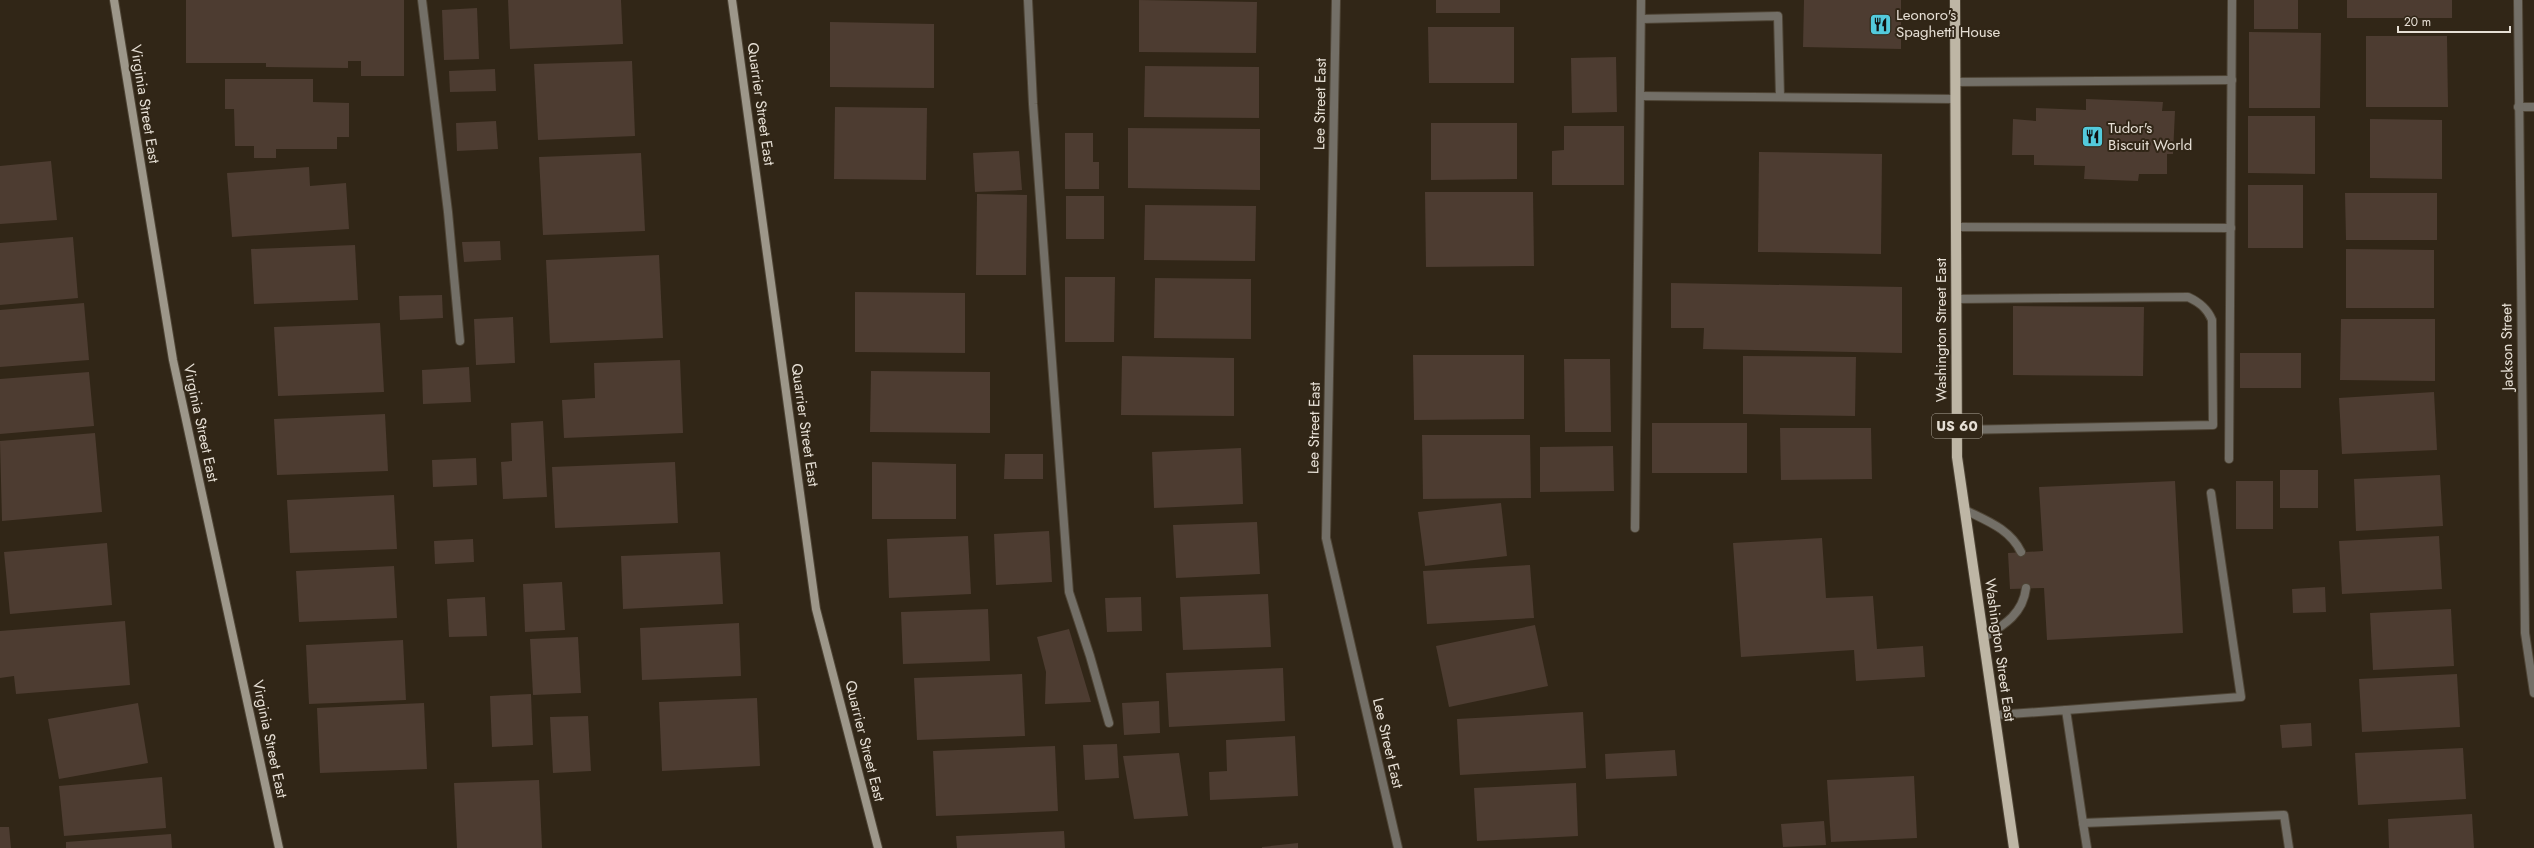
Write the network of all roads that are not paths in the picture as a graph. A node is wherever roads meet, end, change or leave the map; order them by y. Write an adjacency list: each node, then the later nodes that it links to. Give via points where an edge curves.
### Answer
1 (114, 0): 35 (main road, Virginia Street East, via 173,360)
2 (422, 0): 21 (street, via 448,212)
3 (732, 0): 36 (main road, Quarrier Street East, via 816,609)
4 (1028, 0): 33 (street, via 1033,104 1069,592)
5 (1336, 0): 37 (street, Lee Street East, via 1326,538)
6 (1641, 0): 10 (street)
7 (1955, 0): 12 (main road, Washington Street East / US 60)
8 (2232, 0): 11 (street)
9 (2518, 0): 16 (street, Jackson Street)
10 (1641, 19): 13 (street); 14 (street, via 1778,16)
11 (2232, 80): 12 (street); 19 (street)
12 (1955, 82): 15 (main road, Washington Street East / US 60)
13 (1640, 96): 14 (street); 26 (street)
14 (1780, 97): 15 (street)
15 (1955, 99): 18 (main road, Washington Street East / US 60)
16 (2518, 107): 17 (street); 30 (street, Jackson Street, via 2525,634)
17 (2534, 107)
18 (1956, 227): 19 (street); 20 (main road, Washington Street East / US 60)
19 (2231, 228): 23 (street)
20 (1956, 299): 22 (main road, Washington Street East / US 60); 22 (street, via 2188,297 2198,301 2212,320 2213,425)
21 (460, 341)
22 (1957, 430): 25 (main road, Washington Street East / US 60, via 1957,457)
23 (2229, 460)
24 (2211, 493): 31 (street, via 2241,697)
25 (1965, 510): 27 (street, via 2006,532); 29 (main road, Washington Street East / US 60)
26 (1635, 528)
27 (2021, 552)
28 (2026, 588): 29 (street, via 2022,604 2009,622)
29 (1983, 638): 32 (main road, Washington Street East / US 60)
30 (2534, 693)
31 (2066, 710): 32 (street); 34 (street)
32 (1995, 715): 38 (main road, Washington Street East / US 60)
33 (1109, 723)
34 (2083, 823): 39 (street); 40 (street, via 2284,815)
35 (279, 848)
36 (878, 848)
37 (1398, 848)
38 (2014, 848)
39 (2088, 848)
40 (2289, 848)

